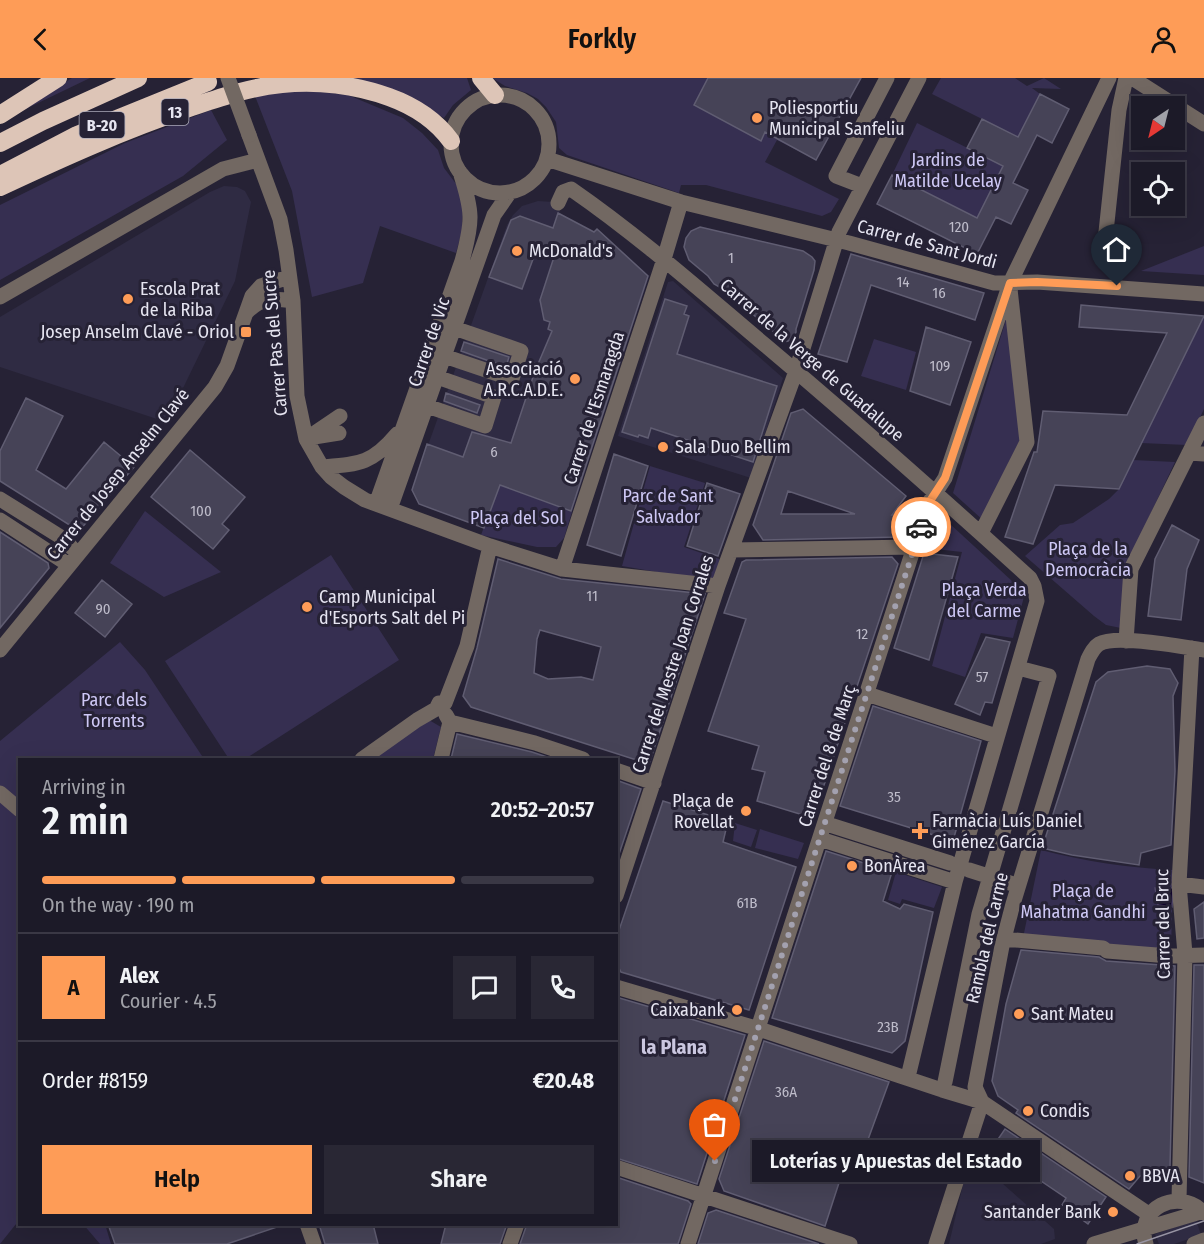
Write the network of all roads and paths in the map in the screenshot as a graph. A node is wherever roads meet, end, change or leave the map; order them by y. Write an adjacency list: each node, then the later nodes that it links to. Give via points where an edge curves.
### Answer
1 (57, 78): 12 (highway)
2 (138, 78): 15 (highway, B-20)
3 (228, 78): 17 (street, Carrer Pas del Sucre, bridge)
4 (481, 78): 11 (highway)
5 (887, 78): 20 (street, via 836,176)
6 (919, 78): 20 (street, Carrer del Mestre Joan Corrales)
7 (1109, 78): 29 (street, Carrer del 8 de Març)
8 (1126, 78): 27 (street)
9 (1132, 78): 13 (street)
10 (208, 82): 19 (highway, B-20, via 77,135)
11 (495, 95): 14 (street, via 475,101 464,111); 16 (street, via 515,98 538,115 548,140)
12 (0, 115)
13 (1204, 124)
14 (451, 141): 18 (street); 21 (highway, 13, via 424,114 377,93 336,84 279,84 154,119)
15 (0, 143)
16 (547, 159): 22 (street, via 535,178); 24 (street, Carrer de Sant Jordi)
17 (258, 160): 28 (street, Carrer Pas del Sucre, via 280,219); 31 (street, via 220,170)
18 (460, 172): 22 (street, via 483,190); 41 (street, Carrer de Vic, via 470,204 468,237)
19 (0, 175)
20 (862, 186): 25 (street, Carrer del Mestre Joan Corrales)
21 (0, 187)
22 (510, 192): 34 (street, Carrer de Vic, via 494,215)
23 (558, 202): 26 (street, Carrer de la Verge de Guadalupe, via 563,192 570,189)
24 (681, 202): 25 (street, Carrer de Sant Jordi); 26 (street)
25 (836, 240): 29 (street, Carrer de Sant Jordi, via 979,279); 36 (street, Carrer del Mestre Joan Corrales)
26 (664, 259): 36 (street, Carrer de la Verge de Guadalupe); 56 (street, Carrer de l'Esmaragda)
27 (1103, 260)
28 (290, 277): 32 (street, Carrer Pas del Sucre); 33 (street, Carrer de Josep Anselm Clavé, via 261,286 249,301)
29 (1010, 283): 30 (street, Carrer de Sant Jordi); 46 (street, Carrer del 8 de Març, via 945,478); 50 (street, via 1027,442)
30 (1204, 294)
31 (0, 297)
32 (292, 301): 33 (street, via 268,298); 43 (street, Carrer Pas del Sucre, via 297,396)
33 (247, 312): 55 (street, Carrer de Josep Anselm Clavé, via 215,387)
34 (454, 328): 35 (street, Carrer de Vic); 35 (street, via 521,351 512,378)
35 (444, 356): 37 (street, Carrer de Vic)
36 (796, 371): 46 (street, Carrer de la Verge de Guadalupe); 54 (street, Carrer del Mestre Joan Corrales)
37 (437, 377): 38 (street, Carrer de Vic); 38 (street, via 495,397 485,426)
38 (427, 406): 48 (street, Carrer de Vic)
39 (340, 416): 43 (street)
40 (1204, 423): 44 (street)
41 (404, 425): 45 (street, Carrer de Vic, via 372,458 360,464); 48 (street, Carrer de Vic)
42 (339, 433): 43 (street)
43 (306, 439): 45 (street, Carrer Pas del Sucre)
44 (1196, 454): 58 (street, via 1131,569)
45 (322, 467): 48 (street, Carrer Pas del Sucre, via 344,487)
46 (936, 492): 50 (street, Carrer de la Verge de Guadalupe); 52 (street, Carrer del 8 de Març)
47 (0, 499): 53 (street)
48 (383, 507): 51 (street, Carrer Pas del Sucre)
49 (0, 520): 55 (street)
50 (981, 533): 64 (street, Carrer de la Verge de Guadalupe, via 1030,578 1036,602)
51 (489, 546): 56 (street, Carrer Pas del Sucre); 63 (street, via 467,646)
52 (914, 547): 54 (street); 62 (street, Carrer del 8 de Març)
53 (72, 548)
54 (731, 550): 57 (street, Carrer del Mestre Joan Corrales)
55 (69, 565): 60 (street, Carrer de Josep Anselm Clavé)
56 (562, 568): 57 (street, Carrer Pas del Sucre)
57 (718, 586): 69 (street, Carrer del Mestre Joan Corrales)
58 (1126, 641): 59 (street); 82 (street, Rambla del Carme, via 1098,644 1088,659)
59 (1198, 649): 79 (street, Carrer del Bruc)
60 (0, 650)
61 (1026, 670): 76 (street, Rambla del Carme, via 1049,676)
62 (867, 694): 64 (street); 73 (street, Carrer del 8 de Març)
63 (444, 712): 65 (street, via 417,720); 66 (street); 67 (street)
64 (996, 736): 77 (street)
65 (363, 758)
66 (441, 758)
67 (580, 758)
68 (618, 771): 69 (street)
69 (654, 783): 81 (street, Carrer del Mestre Joan Corrales)
70 (0, 793): 71 (street)
71 (18, 808)
72 (830, 825): 74 (street)
73 (820, 839): 77 (street); 86 (street, Carrer del 8 de Març)
74 (950, 863)
75 (969, 870): 76 (street, Rambla del Carme)
76 (990, 877): 78 (street, Rambla del Carme); 88 (street, Rambla del Carme)
77 (955, 882): 87 (street)
78 (1013, 884)
79 (1179, 884): 80 (street); 83 (street, Carrer del Bruc)
80 (1204, 887)
81 (618, 890)
82 (1004, 939): 83 (street, via 1107,951); 89 (street, Rambla del Carme, via 975,1087)
83 (1185, 954): 84 (street); 92 (street, Carrer del Bruc)
84 (1204, 955)
85 (618, 988): 86 (street)
86 (759, 1029): 87 (street); 91 (street, Carrer del 8 de Març)
87 (909, 1077): 89 (street)
88 (945, 1082)
89 (982, 1102): 96 (street); 102 (street, Rambla del Carme)
90 (618, 1168): 91 (street)
91 (704, 1197): 100 (street, Carrer del 8 de Març); 101 (street)
92 (1179, 1200): 93 (street); 96 (street, via 1163,1203)
93 (1204, 1212): 96 (street)
94 (308, 1226): 98 (street)
95 (516, 1226): 99 (street)
96 (1147, 1229): 103 (street)
97 (1204, 1240): 104 (street)
98 (314, 1244)
99 (510, 1244)
100 (688, 1244)
101 (850, 1244)
102 (936, 1244)
103 (1094, 1244)
104 (1194, 1244)

